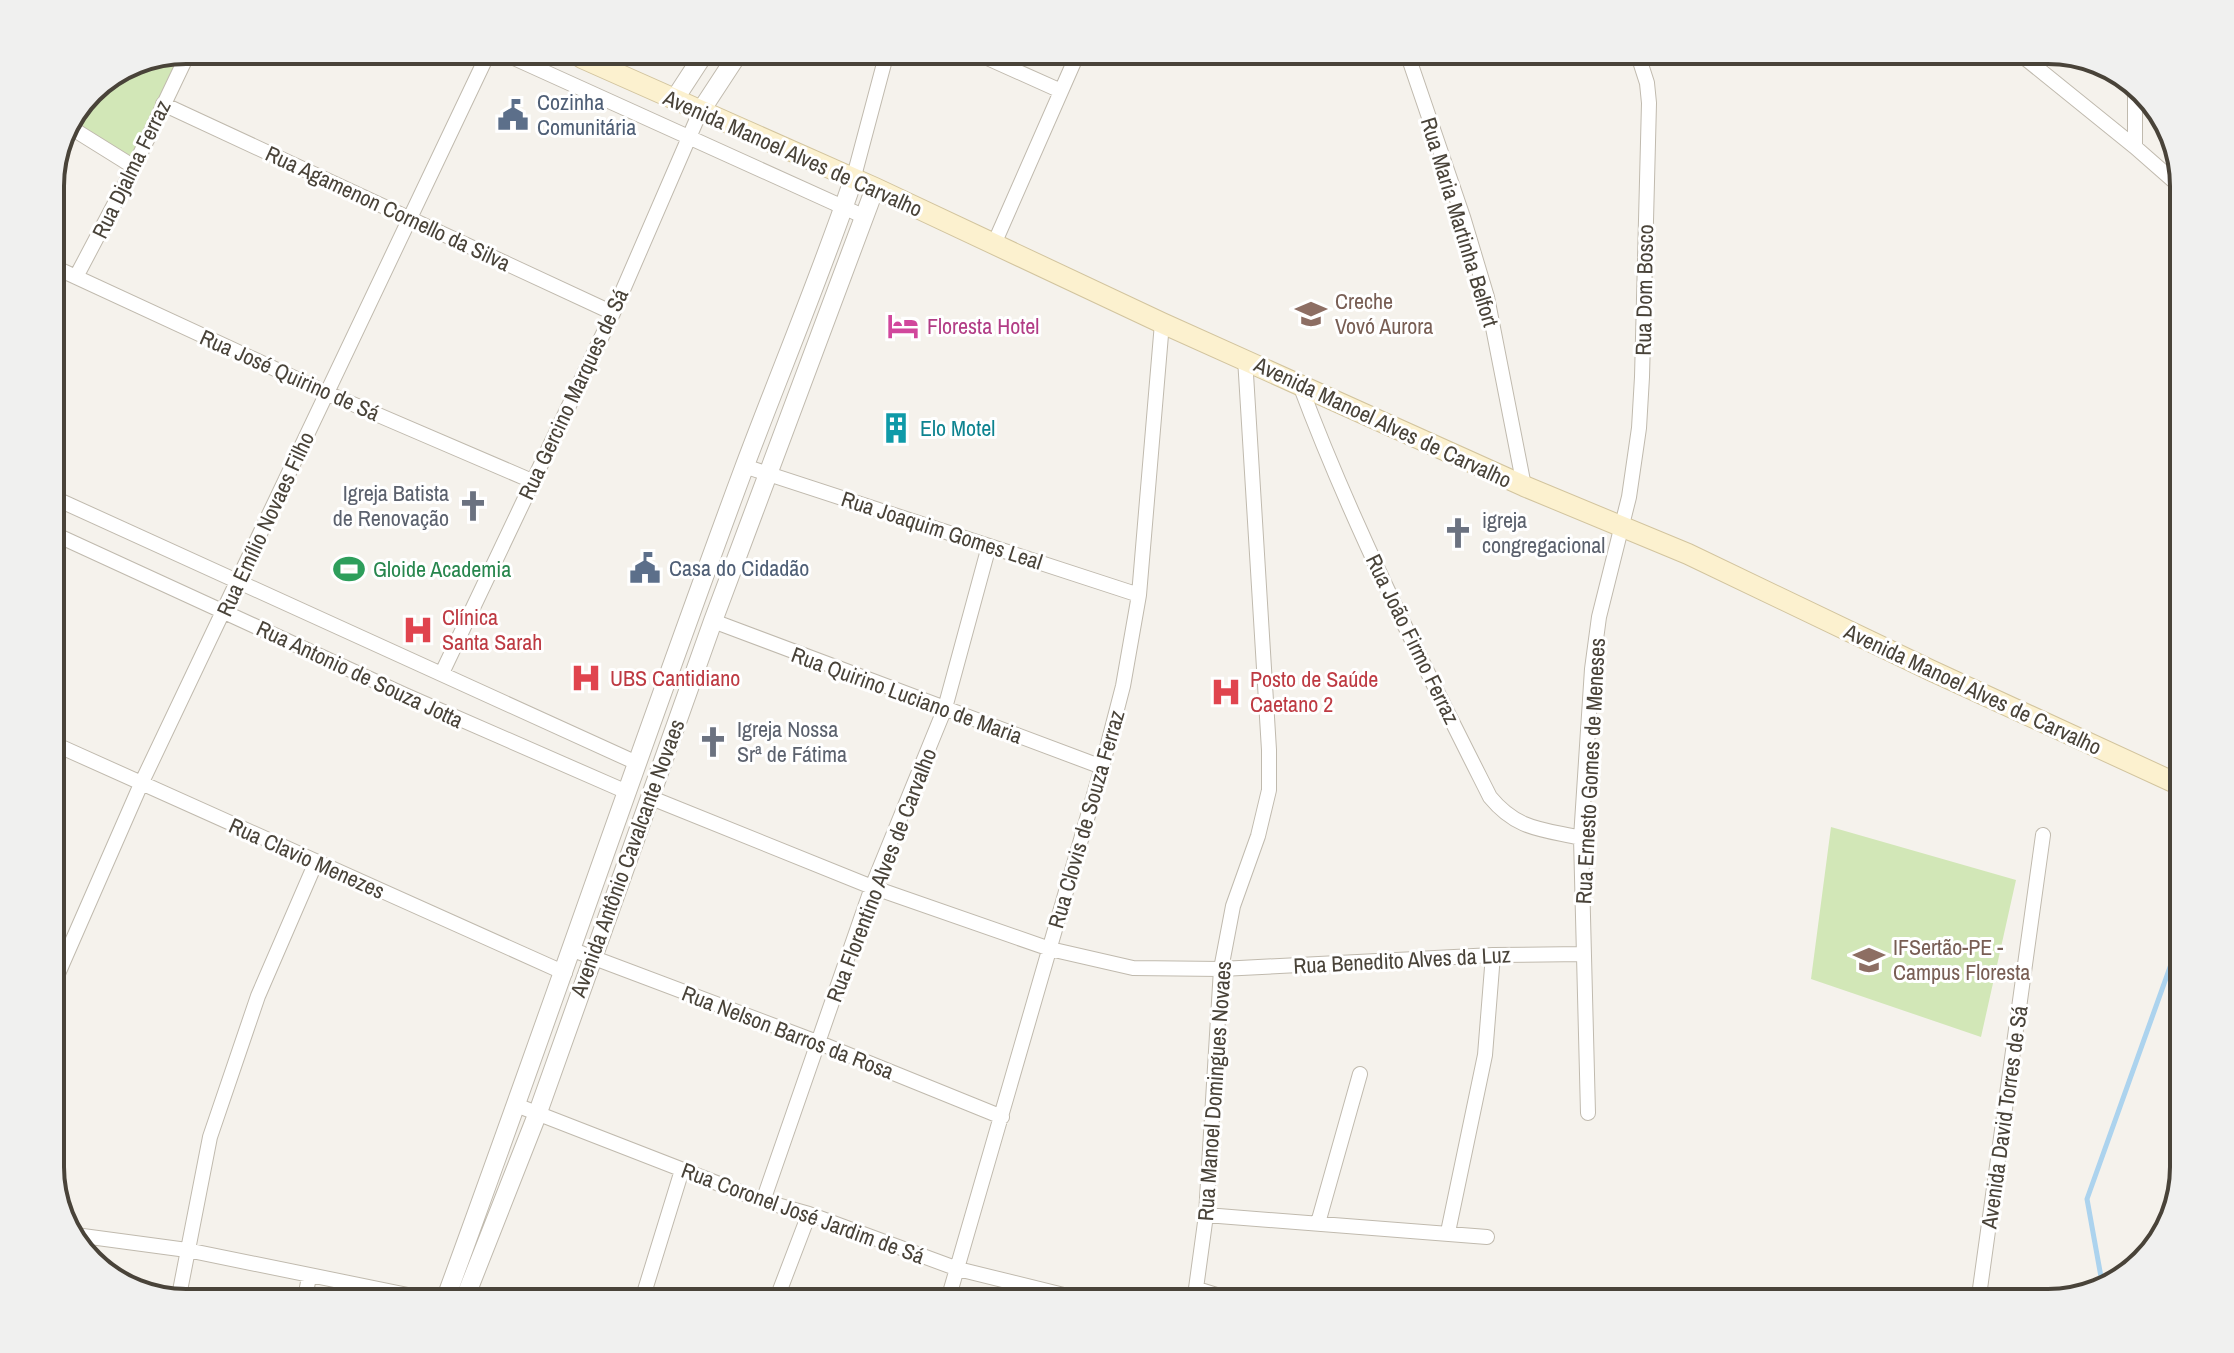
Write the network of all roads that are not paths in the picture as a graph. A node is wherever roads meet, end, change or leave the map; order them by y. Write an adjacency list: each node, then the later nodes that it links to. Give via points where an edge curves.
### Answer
1 (183, 64): 16 (street, Rua Djalma Ferraz)
2 (483, 64): 27 (street, Rua Emílio Novaes Filho)
3 (527, 64): 19 (street, Avenida Manoel Alves de Carvalho)
4 (595, 64): 14 (main road, Avenida Manoel Alves de Carvalho)
5 (697, 64): 14 (street)
6 (731, 64): 17 (street)
7 (884, 64): 23 (street)
8 (1001, 64): 13 (street)
9 (1073, 64): 13 (street)
10 (1411, 64): 39 (street, Rua Maria Martinha Belfort, via 1487,297)
11 (1641, 64): 41 (street, Rua Dom Bosco, via 1649,103 1642,377)
12 (2032, 64): 20 (street)
13 (1061, 91): 28 (street)
14 (674, 100): 17 (main road, Avenida Manoel Alves de Carvalho)
15 (2135, 101): 20 (street)
16 (163, 104): 21 (street, Rua Djalma Ferraz); 27 (street, Rua Agamenon Cornello da Silva)
17 (700, 112): 19 (street, Rua Gercino Marques de Sá); 23 (main road, Avenida Manoel Alves de Carvalho)
18 (77, 132): 21 (street)
19 (689, 137): 25 (street, Avenida Manoel Alves de Carvalho); 31 (street, Rua Gercino Marques de Sá)
20 (2135, 147): 22 (street)
21 (134, 167): 30 (street, Rua Djalma Ferraz)
22 (2170, 178)
23 (853, 180): 24 (main road, Avenida Manoel Alves de Carvalho); 25 (street)
24 (875, 188): 26 (street, Avenida Antônio Cavalcante Novaes); 28 (main road, Avenida Manoel Alves de Carvalho)
25 (843, 209): 26 (street, Avenida Manoel Alves de Carvalho); 36 (street)
26 (865, 217): 37 (street, Avenida Antônio Cavalcante Novaes)
27 (412, 218): 31 (street, Rua Agamenon Cornello da Silva); 35 (street, Rua Emílio Novaes Filho)
28 (994, 244): 32 (main road, Avenida Manoel Alves de Carvalho)
29 (64, 271): 30 (street, Rua José Quirino de Sá)
30 (76, 277): 35 (street, Rua José Quirino de Sá)
31 (613, 313): 38 (street, Rua Gercino Marques de Sá)
32 (1162, 323): 33 (main road, Avenida Manoel Alves de Carvalho); 47 (street, Rua Clovis de Souza Ferraz)
33 (1245, 358): 34 (main road, Avenida Manoel Alves de Carvalho); 69 (street, Rua Manoel Domingues Novaes, via 1269,790 1233,906)
34 (1300, 385): 39 (main road, Avenida Manoel Alves de Carvalho); 60 (street, Rua João Firmo Ferraz, via 1327,459 1410,639 1490,797 1519,822)
35 (327, 393): 38 (street, Rua José Quirino de Sá); 46 (street, Rua Emílio Novaes Filho)
36 (744, 466): 37 (street, Rua Joaquim Gomes Leal); 44 (street)
37 (769, 474): 43 (street, Rua Joaquim Gomes Leal); 45 (street, Avenida Antônio Cavalcante Novaes)
38 (532, 481): 50 (street, Rua Gercino Marques de Sá)
39 (1524, 486): 41 (main road, Avenida Manoel Alves de Carvalho)
40 (64, 502): 46 (street, Rua Antonio de Souza Jotta)
41 (1621, 528): 55 (main road, Avenida Manoel Alves de Carvalho, via 1688,554); 60 (street, Rua Ernesto Gomes de Meneses, via 1592,669)
42 (64, 538): 48 (street, Rua Antonio de Souza Jotta)
43 (989, 546): 47 (street, Rua Joaquim Gomes Leal); 51 (street, Rua Florentino Alves de Carvalho)
44 (709, 566): 45 (street); 53 (street)
45 (730, 577): 49 (street, Avenida Antônio Cavalcante Novaes)
46 (239, 582): 48 (street, Rua Emílio Novaes Filho); 50 (street, Rua Antonio de Souza Jotta)
47 (1139, 595): 54 (street, Rua Clovis de Souza Ferraz)
48 (224, 610): 56 (street, Rua Emílio Novaes Filho); 57 (street, Rua Antonio de Souza Jotta)
49 (713, 621): 51 (street, Rua Quirino Luciano de Maria); 58 (street, Avenida Antônio Cavalcante Novaes)
50 (442, 673): 53 (street, Rua Antonio de Souza Jotta)
51 (945, 708): 54 (street, Rua Quirino Luciano de Maria); 62 (street, Rua Florentino Alves de Carvalho)
52 (64, 748): 56 (street, Rua Clavio Menezes)
53 (637, 763): 57 (street)
54 (1102, 767): 63 (street, Rua Clovis de Souza Ferraz)
55 (2170, 781)
56 (141, 784): 61 (street, Rua Clavio Menezes); 68 (street, Rua Emílio Novaes Filho)
57 (627, 792): 64 (street)
58 (649, 797): 62 (street, Rua Benedito Alves da Luz); 67 (street, Avenida Antônio Cavalcante Novaes)
59 (2043, 835): 98 (street, Avenida David Torres de Sá)
60 (1581, 838): 65 (street, Rua Ernesto Gomes de Meneses)
61 (316, 862): 70 (street, Rua Clavio Menezes); 85 (street, via 258,996 210,1137)
62 (872, 887): 63 (street, Rua Benedito Alves da Luz); 71 (street, Rua Florentino Alves de Carvalho)
63 (1050, 949): 69 (street, Rua Benedito Alves da Luz, via 1133,968); 76 (street, Rua Clovis de Souza Ferraz)
64 (573, 950): 67 (street, Rua Nelson Barros da Rosa); 70 (street)
65 (1583, 954): 66 (street, Rua Benedito Alves da Luz); 74 (street, Rua Ernesto Gomes de Meneses)
66 (1493, 955): 69 (street, Rua Benedito Alves da Luz); 82 (street, via 1485,1055)
67 (591, 956): 71 (street, Rua Nelson Barros da Rosa); 75 (street, Avenida Antônio Cavalcante Novaes)
68 (64, 960)
69 (1221, 969): 80 (street, Rua Manoel Domingues Novaes)
70 (565, 973): 73 (street)
71 (817, 1042): 76 (street, Rua Nelson Barros da Rosa); 78 (street, Rua Florentino Alves de Carvalho)
72 (1360, 1074): 81 (street)
73 (516, 1105): 75 (street, Rua Coronel José Jardim de Sá); 91 (street)
74 (1588, 1113)
75 (537, 1115): 77 (street, Rua Coronel José Jardim de Sá); 92 (street, Avenida Antônio Cavalcante Novaes)
76 (1002, 1117): 86 (street, Rua Clovis de Souza Ferraz)
77 (682, 1170): 78 (street, Rua Coronel José Jardim de Sá); 93 (street)
78 (763, 1201): 79 (street, Rua Coronel José Jardim de Sá)
79 (809, 1214): 86 (street, Rua Coronel José Jardim de Sá); 94 (street)
80 (1206, 1215): 81 (street); 97 (street, Rua Manoel Domingues Novaes)
81 (1318, 1223): 82 (street)
82 (1448, 1232): 84 (street)
83 (86, 1236): 85 (street)
84 (1487, 1237)
85 (187, 1250): 87 (street); 88 (street)
86 (958, 1269): 95 (street, Rua Clovis de Souza Ferraz); 96 (street, Rua Coronel José Jardim de Sá)
87 (309, 1277): 89 (street); 90 (street)
88 (180, 1289)
89 (307, 1289)
90 (372, 1289)
91 (450, 1289)
92 (469, 1289)
93 (645, 1289)
94 (780, 1289)
95 (952, 1289)
96 (1039, 1289)
97 (1197, 1289)
98 (1980, 1289)

